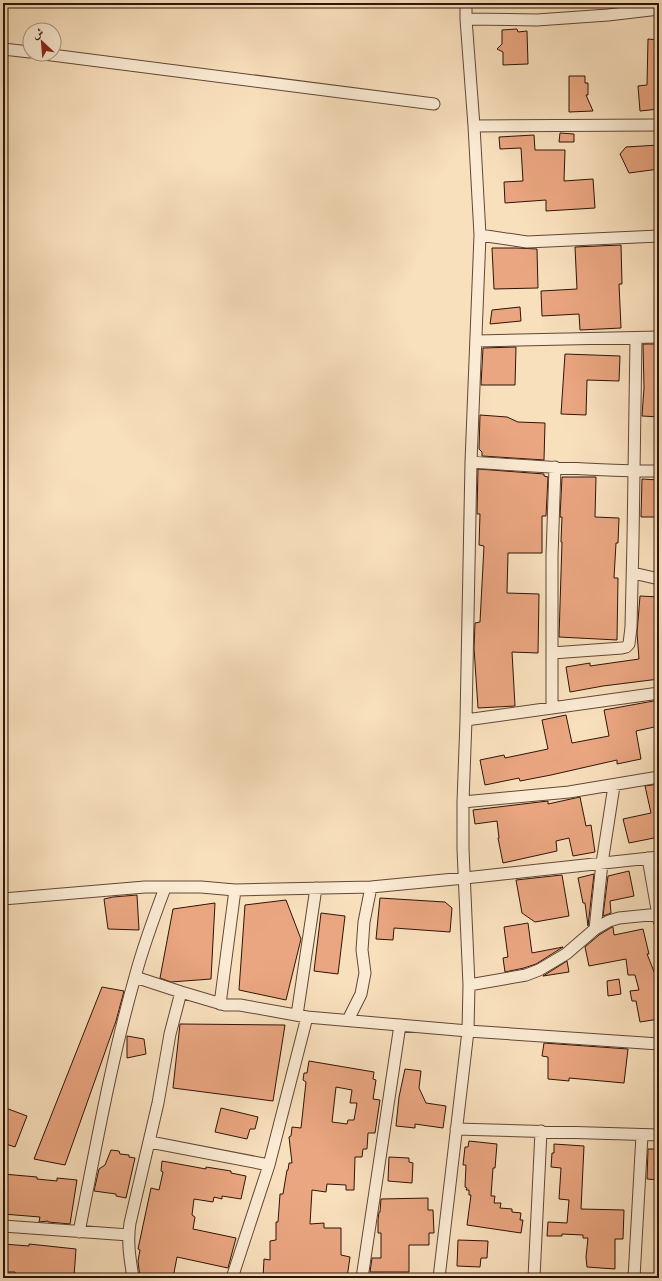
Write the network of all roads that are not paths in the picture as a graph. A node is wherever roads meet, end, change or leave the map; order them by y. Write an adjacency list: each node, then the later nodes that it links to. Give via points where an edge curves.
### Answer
1 (466, 3): 3 (street)
2 (659, 9): 3 (street, via 537,20)
3 (466, 19): 9 (street)
4 (3, 49): 5 (street)
5 (22, 51)
6 (62, 56): 7 (street)
7 (434, 104)
8 (659, 125): 9 (street)
9 (474, 126): 10 (street)
10 (480, 235): 11 (street, via 527,242); 14 (street)
11 (659, 236)
12 (636, 338): 13 (street); 14 (street); 17 (street)
13 (659, 338)
14 (477, 341): 15 (street)
15 (471, 462): 16 (street); 24 (street)
16 (555, 468): 17 (street); 21 (street)
17 (633, 471): 18 (street); 19 (street)
18 (659, 471)
19 (633, 573): 20 (street); 21 (street, via 628,646)
20 (659, 579)
21 (552, 653): 23 (street)
22 (659, 693): 23 (street)
23 (552, 708): 24 (street)
24 (466, 720): 27 (street)
25 (659, 777): 26 (street)
26 (614, 786): 27 (street, via 539,796); 29 (street)
27 (463, 802): 30 (street)
28 (654, 858): 29 (street); 36 (street)
29 (602, 863): 30 (street); 37 (street)
30 (465, 878): 31 (street); 39 (street)
31 (370, 887): 33 (street); 43 (street, via 362,950 365,974 361,994)
32 (165, 888): 34 (street, via 202,887); 35 (street, via 145,887); 38 (street)
33 (316, 888): 34 (street); 42 (street)
34 (235, 890): 41 (street)
35 (3, 899)
36 (659, 916): 37 (street, via 614,919)
37 (595, 929): 39 (street, via 566,954 539,970 526,975)
38 (135, 977): 40 (street); 54 (street, via 110,1078)
39 (469, 985): 45 (street)
40 (181, 992): 41 (street); 51 (street, via 170,1034)
41 (220, 1004): 42 (street)
42 (302, 1016): 43 (street); 52 (street)
43 (348, 1020): 44 (street)
44 (400, 1025): 45 (street); 58 (street)
45 (468, 1031): 46 (street); 47 (street)
46 (659, 1044)
47 (456, 1129): 48 (street); 59 (street)
48 (541, 1132): 49 (street); 60 (street)
49 (642, 1135): 50 (street); 61 (street)
50 (659, 1135)
51 (150, 1142): 52 (street); 55 (street)
52 (269, 1165): 57 (street)
53 (3, 1226): 54 (street)
54 (79, 1232): 55 (street)
55 (128, 1235): 56 (street)
56 (133, 1278)
57 (232, 1278)
58 (362, 1278)
59 (439, 1278)
60 (534, 1278)
61 (634, 1278)

